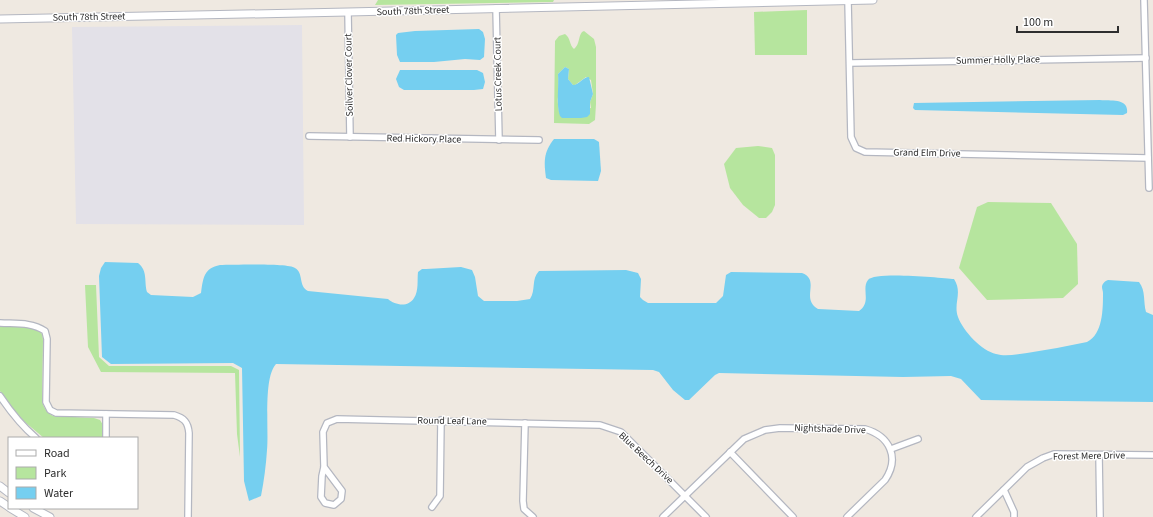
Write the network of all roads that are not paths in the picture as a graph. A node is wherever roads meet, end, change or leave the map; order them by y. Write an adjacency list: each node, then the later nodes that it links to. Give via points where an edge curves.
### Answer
1 (848, 0): 2 (street, South 78th Street); 4 (street, South 78th Street); 8 (street, Grand Elm Drive)
2 (873, 0)
3 (1144, 0): 7 (street)
4 (496, 8): 5 (street, South 78th Street); 11 (street, Lotus Creek Court)
5 (348, 12): 6 (street, South 78th Street); 10 (street, Soilver Clover Court)
6 (0, 19)
7 (1146, 58): 8 (street, Summer Holly Place); 13 (street)
8 (850, 63): 13 (street, Grand Elm Drive, via 851,137 856,148 865,152)
9 (309, 136): 10 (street, Red Hickory Place)
10 (350, 137): 11 (street, Red Hickory Place)
11 (499, 140): 12 (street, Red Hickory Place)
12 (539, 140)
13 (1148, 158): 14 (street)
14 (1149, 188)
15 (0, 323): 17 (street, via 28,324 45,331 46,402 50,410 56,413)
16 (0, 396): 20 (street)
17 (106, 414): 21 (street); 37 (street, via 174,415 182,417 189,425)
18 (441, 420): 19 (street, Round Leaf Lane); 27 (street, Round Leaf Lane, via 337,419 327,423 323,432); 32 (street, via 440,496)
19 (525, 423): 31 (street, Blue Beech Drive, via 600,425 622,432); 38 (street, via 522,501 524,509)
20 (35, 437)
21 (106, 437)
22 (918, 439): 23 (street)
23 (891, 449): 24 (street, Nightshade Drive, via 883,437 865,429 780,428 765,430 744,439); 42 (street, via 892,466 888,477)
24 (730, 452): 31 (street, Nightshade Drive); 41 (street)
25 (1099, 455): 26 (street, Forest Mere Drive); 29 (street, Forest Mere Drive, via 1054,454 1043,458 1027,467); 45 (street)
26 (1153, 455)
27 (324, 467): 27 (street, Round Leaf Lane, via 321,497 325,503 334,505 341,499 342,491)
28 (0, 486): 30 (street)
29 (1004, 490): 43 (street, Forest Mere Drive); 44 (street)
30 (8, 492)
31 (685, 496): 39 (street, Nightshade Drive); 40 (street, Blue Beech Drive)
32 (432, 507)
33 (12, 509): 35 (street)
34 (35, 509): 36 (street)
35 (25, 517)
36 (50, 517)
37 (188, 517)
38 (533, 517)
39 (663, 517)
40 (706, 517)
41 (793, 517)
42 (847, 517)
43 (976, 517)
44 (1014, 517)
45 (1100, 517)

